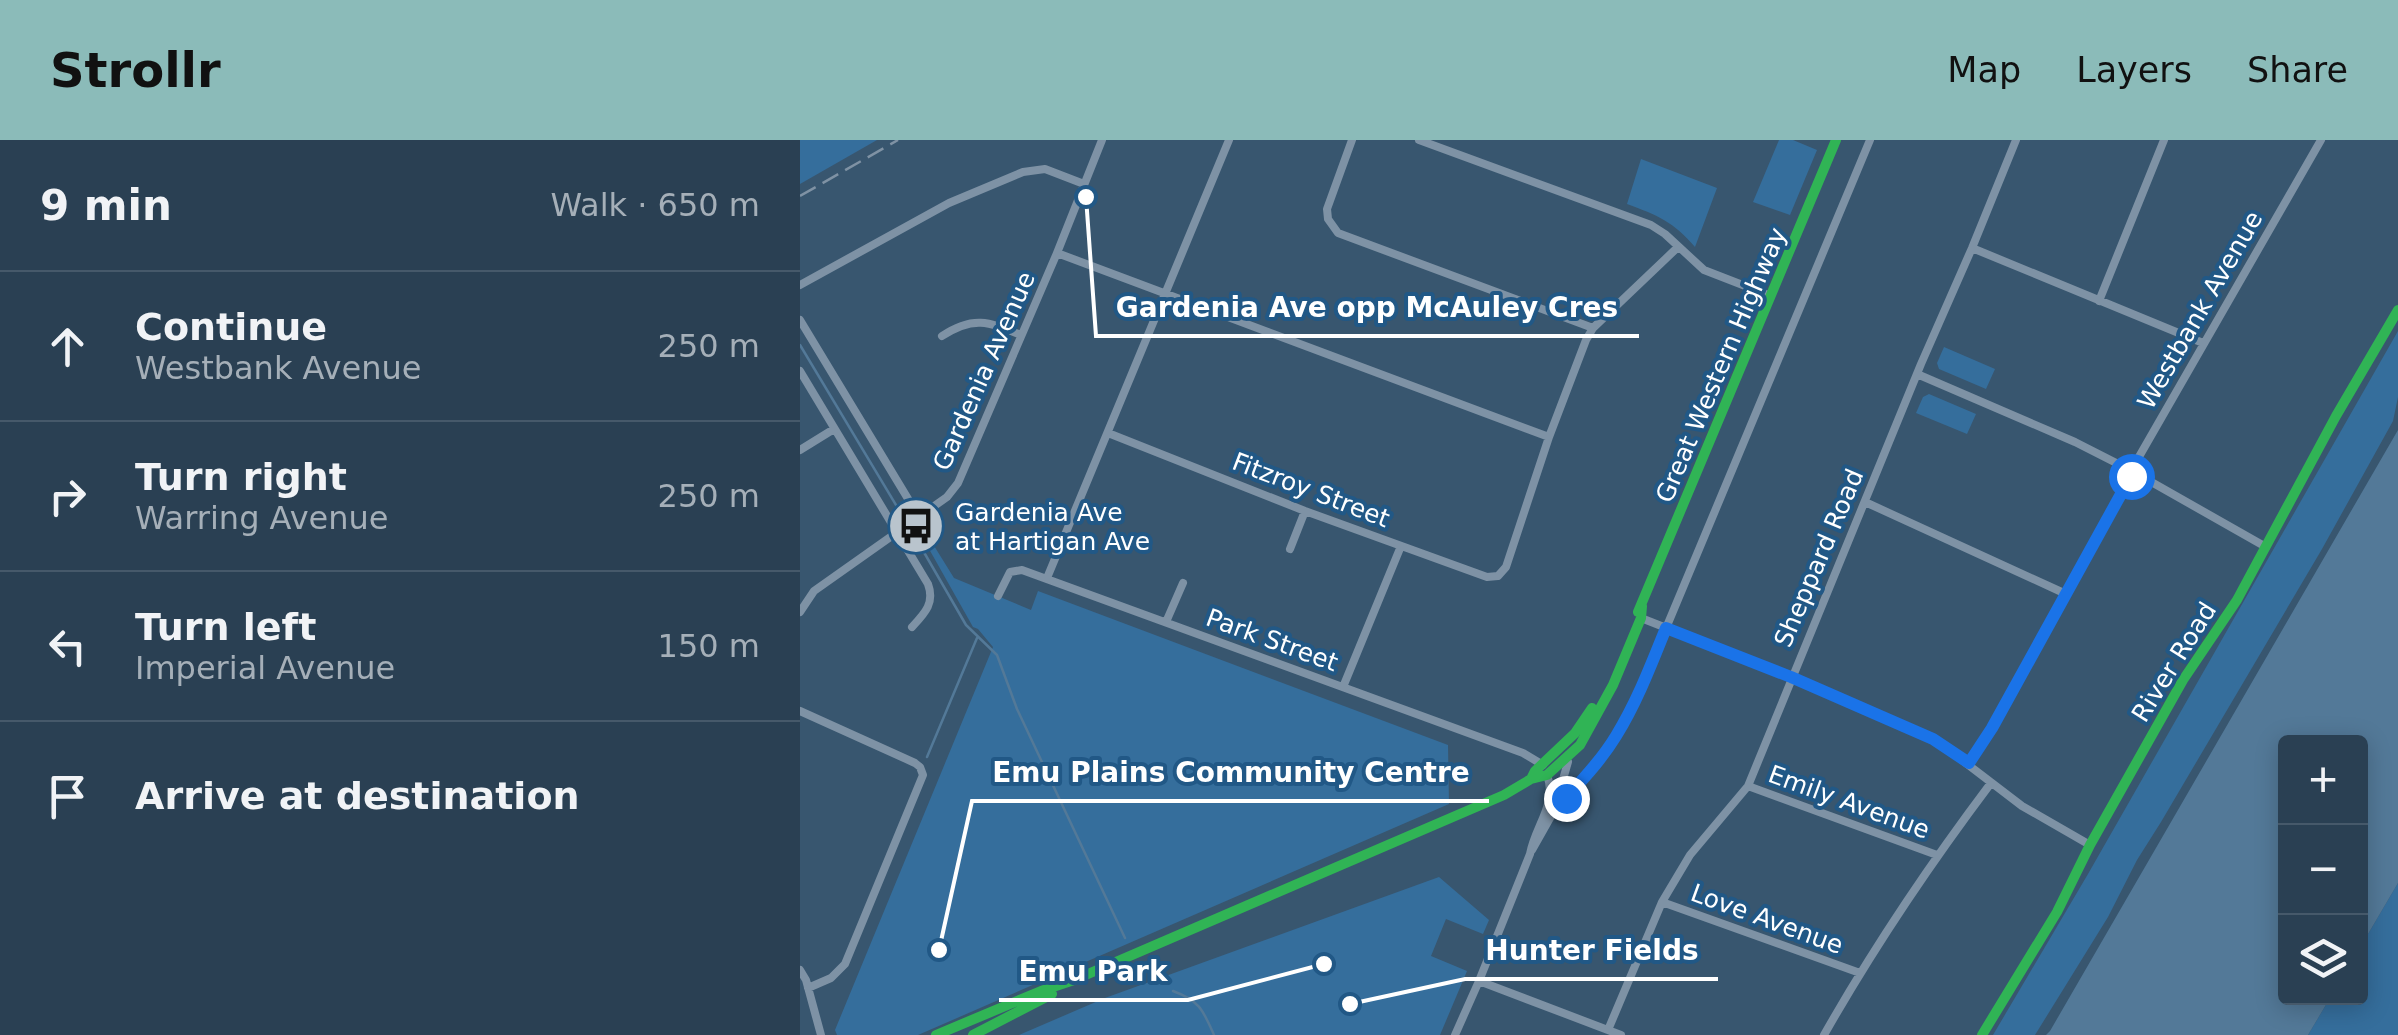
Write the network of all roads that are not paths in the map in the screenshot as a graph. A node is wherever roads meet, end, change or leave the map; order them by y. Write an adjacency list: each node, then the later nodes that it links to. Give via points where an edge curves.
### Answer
1 (1102, 140): 10 (street, Gardenia Avenue)
2 (1229, 140): 15 (street)
3 (1352, 140): 20 (street, via 1327,210 1338,233)
4 (1419, 140): 11 (street, via 1651,225)
5 (1836, 140): 16 (main road, Great Western Highway)
6 (1870, 140): 47 (street)
7 (2016, 140): 12 (street, Sheppard Road)
8 (2164, 140): 17 (street)
9 (2322, 140): 23 (street, Westbank Avenue)
10 (1084, 184): 13 (street, Gardenia Avenue); 14 (street, via 1045,169 1023,172 949,203)
11 (1678, 247): 16 (street, via 1711,274); 20 (street)
12 (1972, 248): 17 (street); 25 (street, Sheppard Road)
13 (1056, 254): 15 (street); 21 (street, Gardenia Avenue)
14 (800, 286)
15 (1164, 294): 27 (street); 28 (street)
16 (1771, 296): 44 (main road, Great Western Highway)
17 (2099, 301): 23 (street)
18 (2398, 310): 36 (main road, River Road)
19 (800, 320): 33 (street)
20 (1593, 328): 28 (street)
21 (1021, 335): 22 (street, via 978,321); 33 (street, Gardenia Avenue, via 963,475)
22 (942, 336)
23 (2204, 344): 30 (street, Westbank Avenue)
24 (800, 371): 26 (street)
25 (1917, 374): 30 (street); 31 (street, Sheppard Road)
26 (834, 429): 29 (street); 34 (street)
27 (1108, 433): 32 (street, Fitzroy Street); 38 (street)
28 (1550, 437): 35 (street, Fitzroy Street, via 1500,575 1487,577)
29 (800, 450)
30 (2132, 472): 36 (street); 40 (street, Westbank Avenue)
31 (1865, 502): 40 (street); 48 (street, Sheppard Road)
32 (1305, 511): 35 (street, Fitzroy Street); 37 (street)
33 (919, 517): 34 (street, Gardenia Avenue)
34 (896, 533): 42 (street, Gardenia Avenue); 46 (street, via 930,591 929,606)
35 (1401, 546): 49 (street)
36 (2266, 547): 57 (main road, River Road)
37 (1290, 549)
38 (1047, 578): 41 (street, Park Street, via 1013,571); 45 (street, Park Street)
39 (1183, 583): 45 (street)
40 (2066, 594): 52 (street, Westbank Avenue)
41 (998, 596)
42 (803, 597): 43 (street, Gardenia Avenue)
43 (800, 612)
44 (1642, 612): 47 (street); 51 (main road, Great Western Highway, via 1597,717); 53 (main road, Great Western Highway, via 1585,720)
45 (1166, 622): 49 (street, Park Street)
46 (912, 627)
47 (1666, 628): 48 (street); 56 (street, via 1614,739)
48 (1791, 677): 52 (street, via 1933,739); 55 (street, Sheppard Road)
49 (1343, 687): 53 (street, Park Street, via 1523,753)
50 (800, 712): 65 (street, via 922,769 845,964)
51 (1570, 756): 53 (main road, Great Western Highway); 56 (street)
52 (1969, 763): 54 (street)
53 (1545, 770): 58 (street, via 1552,795); 63 (main road, Great Western Highway, via 1504,794)
54 (1991, 783): 57 (street); 59 (street)
55 (1748, 786): 59 (street, Emily Avenue); 60 (street, Sheppard Road, via 1690,855)
56 (1554, 811): 58 (street)
57 (2090, 846): 73 (main road, River Road)
58 (1530, 854): 64 (street)
59 (1937, 855): 62 (street)
60 (1662, 902): 62 (street, Love Avenue); 66 (street, Sheppard Road)
61 (800, 970): 65 (street)
62 (1860, 973): 72 (street)
63 (1074, 980): 68 (main road, Great Western Highway); 69 (main road, Great Western Highway)
64 (1479, 981): 66 (street); 70 (street)
65 (808, 988): 67 (street)
66 (1608, 1030): 71 (street)
67 (821, 1035)
68 (936, 1035)
69 (973, 1035)
70 (1454, 1035)
71 (1621, 1035)
72 (1824, 1035)
73 (1982, 1035)

